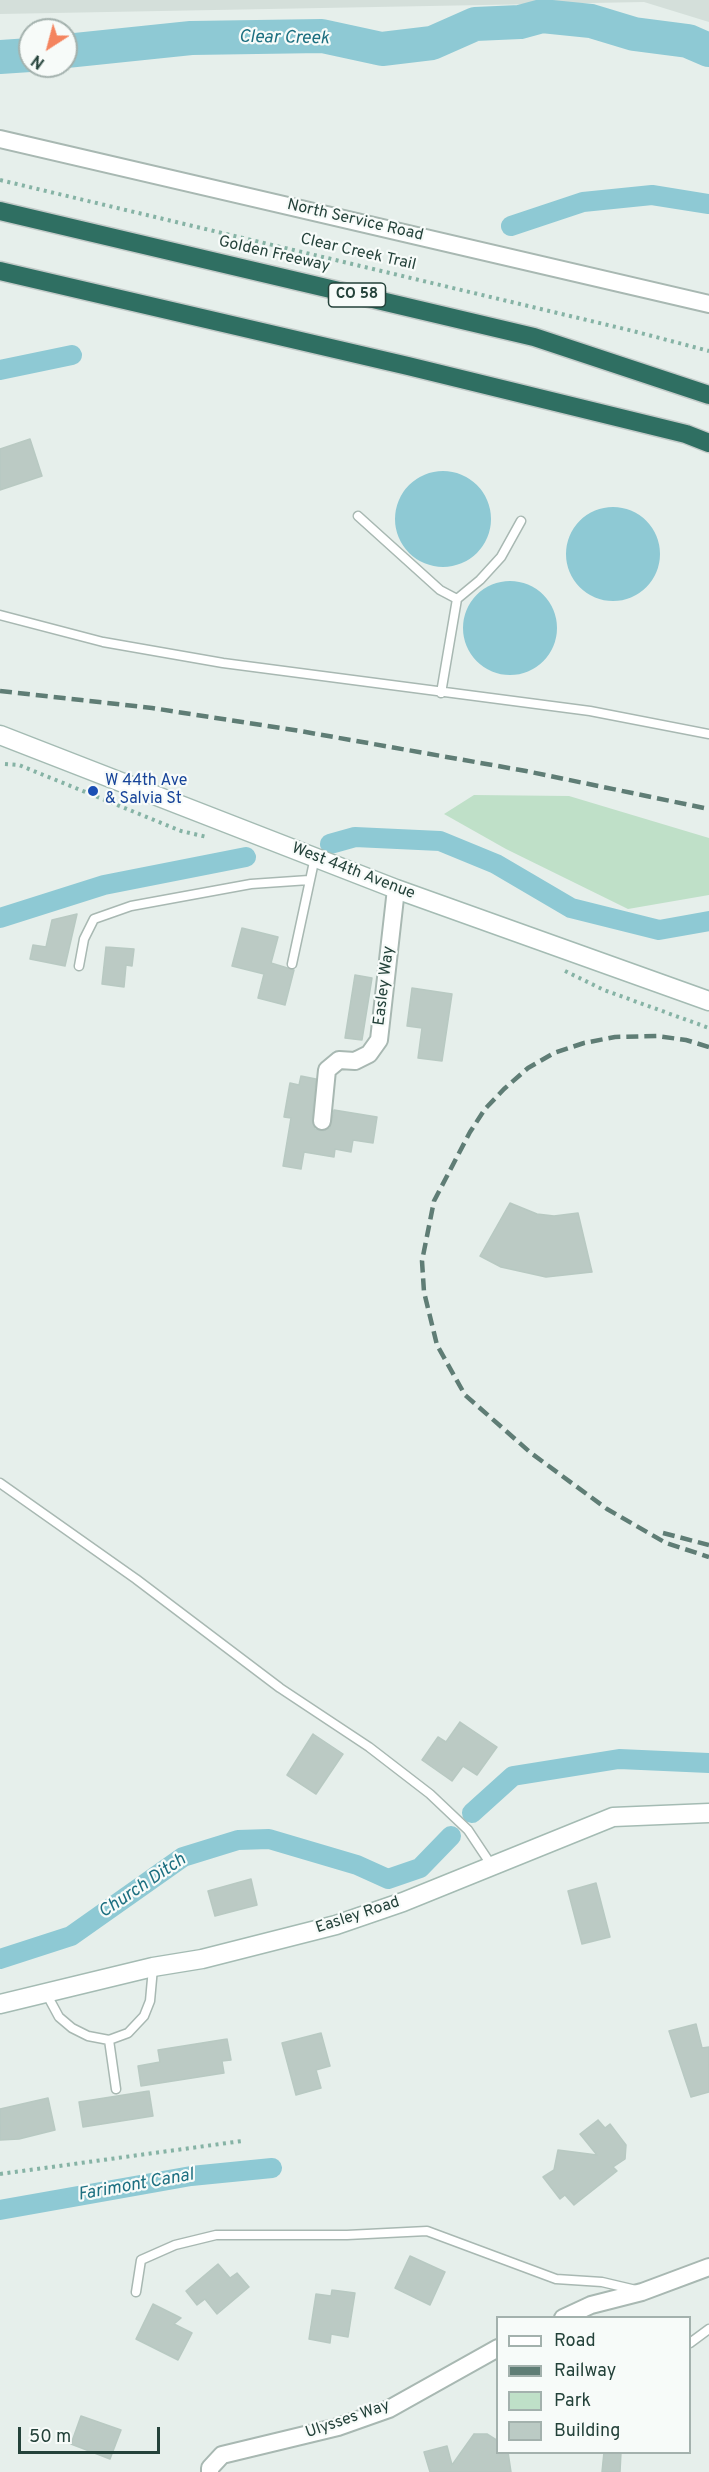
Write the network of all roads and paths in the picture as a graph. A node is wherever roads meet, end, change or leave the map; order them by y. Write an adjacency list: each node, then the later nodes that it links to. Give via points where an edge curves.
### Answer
1 (0, 139): 5 (street, North Service Road)
2 (0, 180): 6 (path, Clear Creek Trail)
3 (0, 211): 7 (highway, Golden Freeway / CO 58, via 534,337)
4 (0, 271): 8 (highway, via 408,366 686,434)
5 (709, 304)
6 (709, 351)
7 (709, 395)
8 (709, 443)
9 (358, 516): 11 (lane, via 440,590)
10 (521, 521): 11 (lane, via 501,558)
11 (457, 599): 13 (lane)
12 (0, 615): 13 (lane, via 103,642)
13 (441, 693): 14 (lane, via 590,711)
14 (709, 734)
15 (0, 735): 18 (street, West 44th Avenue)
16 (5, 764): 17 (path, via 19,765)
17 (95, 797)
18 (313, 856): 19 (lane); 20 (street, West 44th Avenue)
19 (309, 880): 21 (lane); 22 (lane, via 240,886 130,906 94,919 84,939)
20 (396, 890): 23 (street, West 44th Avenue); 24 (street, Easley Way, via 379,1040 369,1054 354,1061 339,1060 327,1071)
21 (292, 964)
22 (79, 966)
23 (709, 1001)
24 (322, 1121)
25 (0, 1483): 27 (lane, via 430,1794 468,1830)
26 (709, 1813): 27 (street, Easley Road, via 613,1817)
27 (493, 1866): 28 (street, Easley Road, via 336,1925 202,1959)
28 (153, 1967): 29 (street, Easley Road); 31 (lane, via 150,2001 144,2016 128,2033)
29 (46, 1993): 30 (street, Easley Road); 31 (lane, via 59,2017 72,2028)
30 (0, 2004)
31 (109, 2040): 32 (lane)
32 (116, 2089)
33 (242, 2141): 34 (path)
34 (0, 2174)
35 (709, 2267): 37 (street)
36 (136, 2292): 37 (lane, via 141,2260 175,2245 216,2235 427,2231 556,2279 602,2282)
37 (642, 2292): 38 (street, via 591,2305)
38 (570, 2316)
39 (709, 2330): 40 (lane)
40 (691, 2342)
41 (496, 2349): 42 (street, Ulysses Way, via 389,2409 338,2427 222,2455)
42 (210, 2472)

